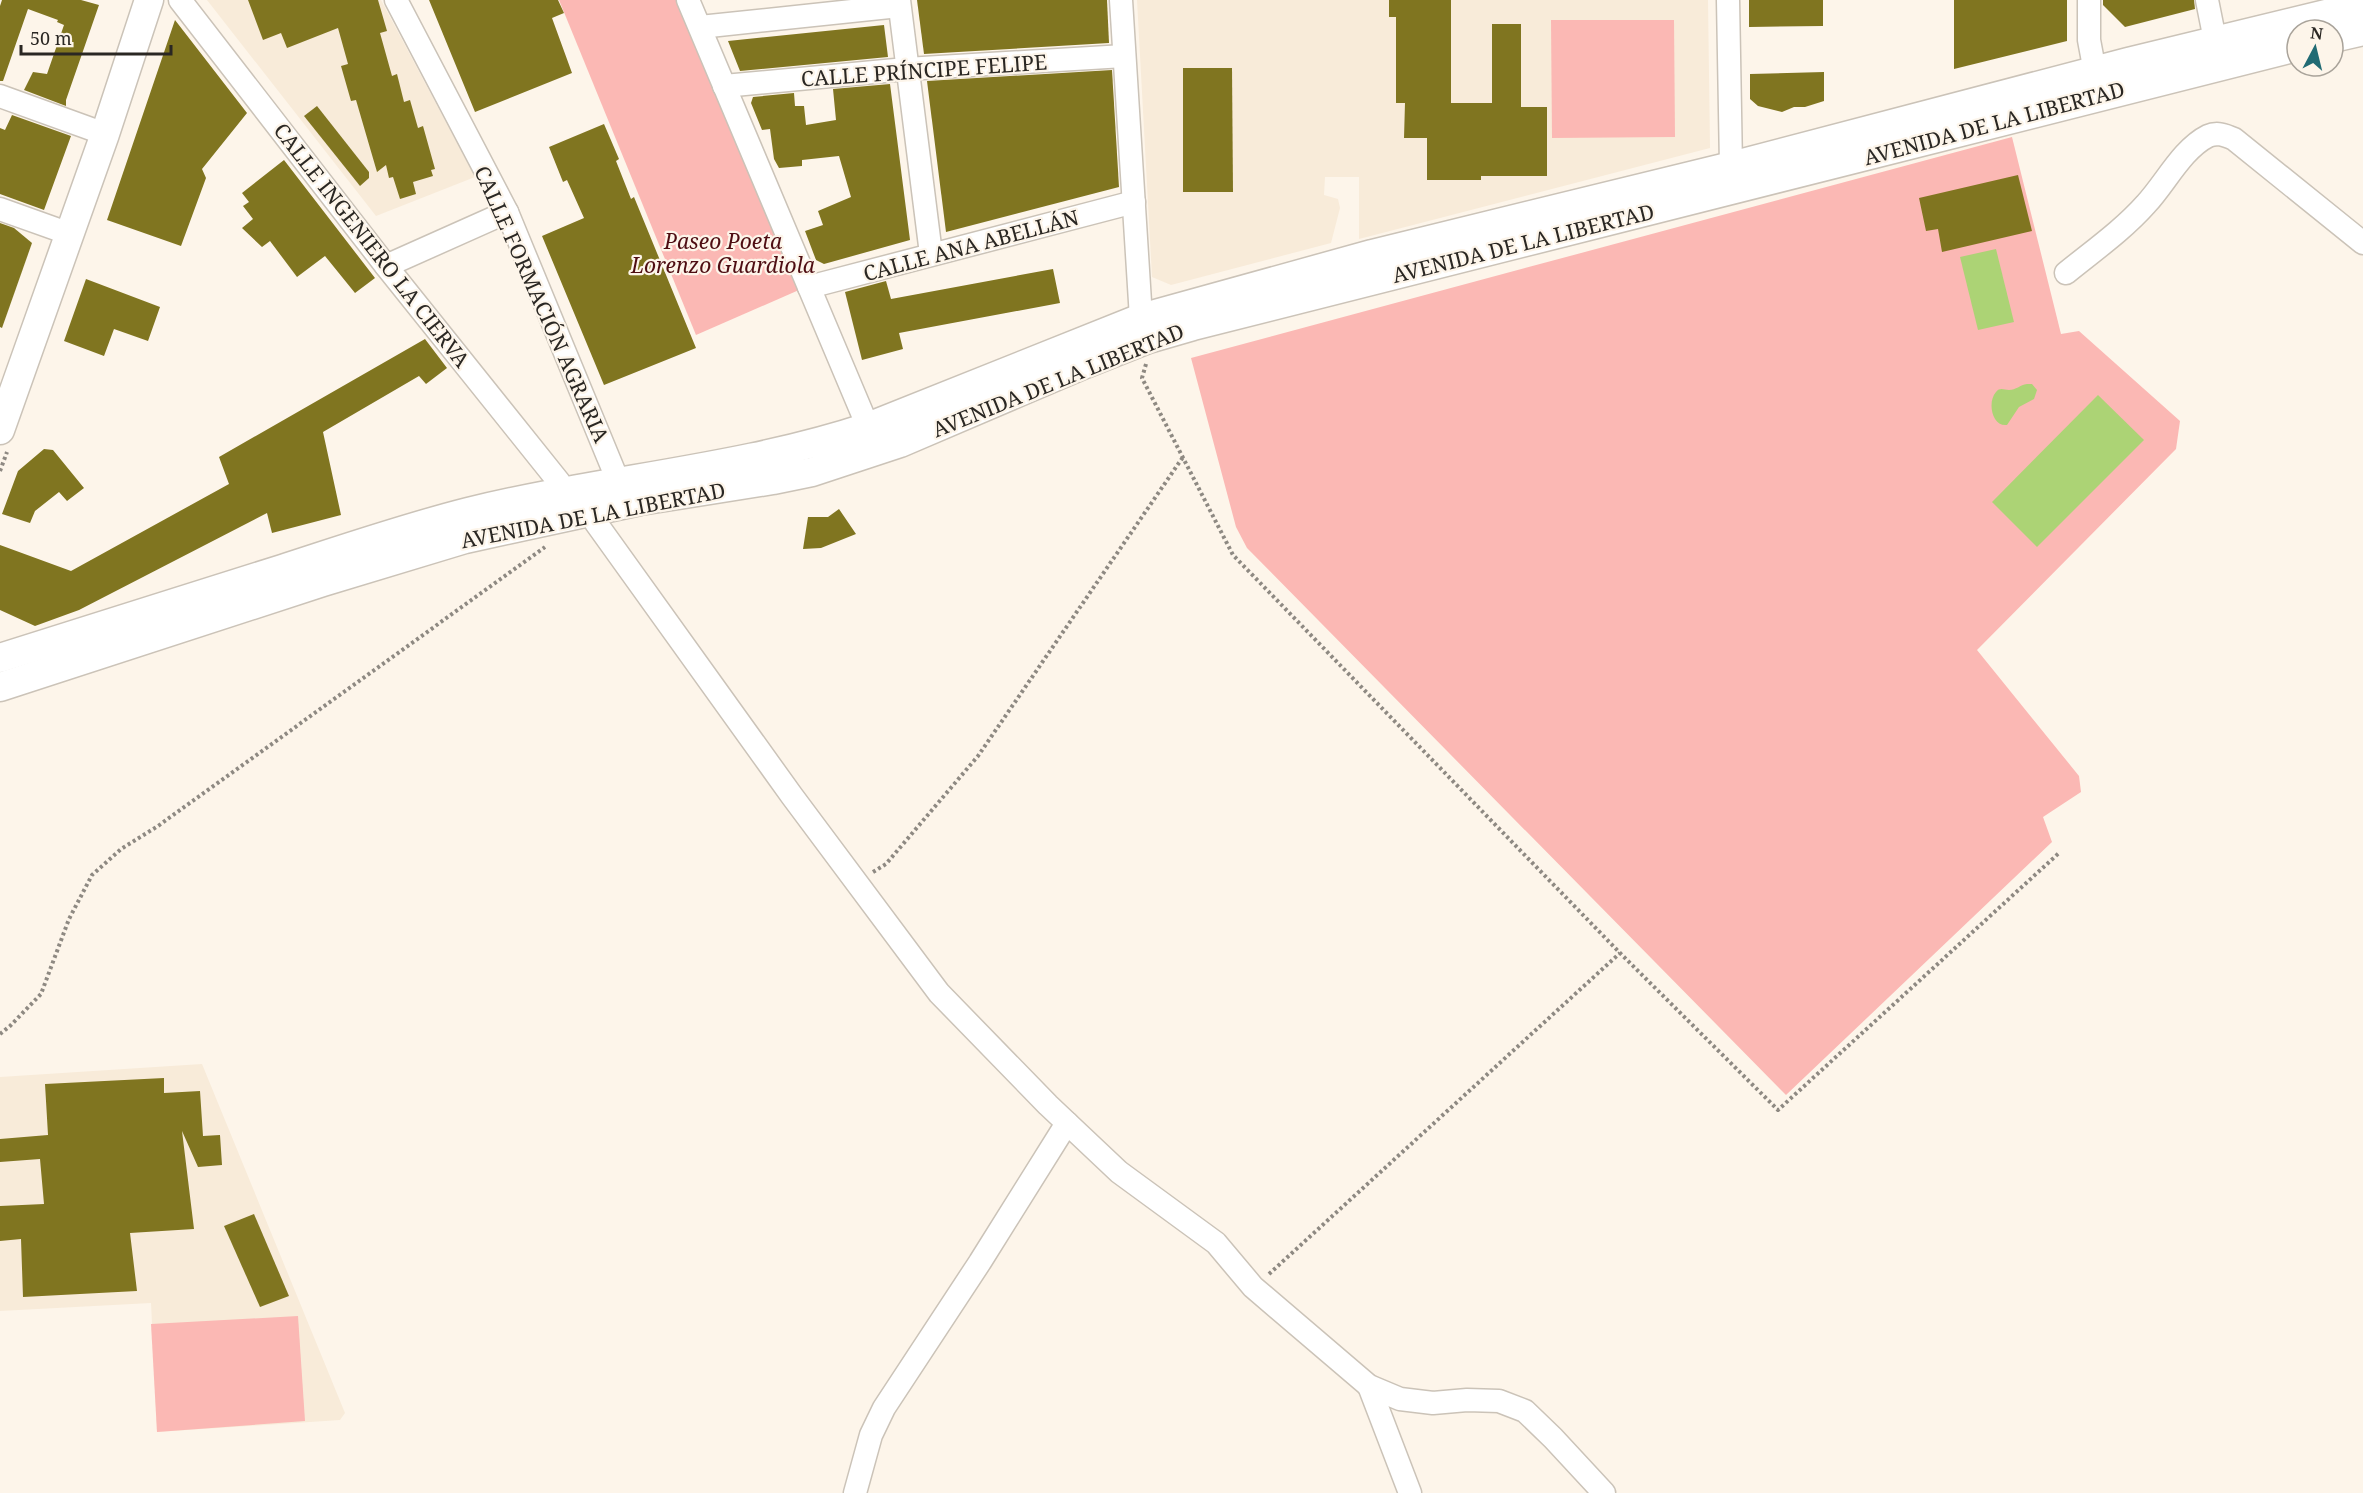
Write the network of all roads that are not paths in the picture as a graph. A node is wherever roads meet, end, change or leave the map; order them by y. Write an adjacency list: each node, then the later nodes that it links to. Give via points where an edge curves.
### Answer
1 (149, 0): 21 (main road)
2 (180, 0): 29 (street, CALLE INGENIERO LA CIERVA)
3 (396, 0): 25 (street, CALLE FORMACIÓN AGRARIA)
4 (688, 0): 12 (street)
5 (1121, 0): 16 (street)
6 (1728, 0): 22 (street)
7 (2088, 0): 18 (street, via 2089,40)
8 (2207, 0): 14 (street)
9 (899, 3): 12 (street); 17 (street)
10 (2363, 5): 11 (main road)
11 (2329, 17): 13 (main road); 14 (main road)
12 (700, 27): 19 (street)
13 (2363, 31)
14 (2215, 40): 18 (main road)
15 (2285, 49): 18 (main road, AVENIDA DE LA LIBERTAD)
16 (1124, 56): 17 (street, CALLE PRÍNCIPE FELIPE); 23 (street)
17 (906, 69): 19 (street, CALLE PRÍNCIPE FELIPE); 28 (street)
18 (2097, 83): 22 (main road)
19 (724, 86): 31 (street)
20 (0, 96): 21 (street)
21 (105, 134): 26 (main road)
22 (1734, 178): 32 (main road, via 1372,254)
23 (1134, 202): 28 (street, CALLE ANA ABELLÁN); 32 (street)
24 (0, 209): 26 (street)
25 (507, 212): 29 (street); 35 (street, CALLE FORMACIÓN AGRARIA)
26 (70, 234): 34 (main road)
27 (2363, 243): 30 (street, via 2234,139 2220,134 2208,136 2192,149 2146,204)
28 (931, 254): 31 (street, CALLE ANA ABELLÁN)
29 (387, 266): 36 (street, CALLE INGENIERO LA CIERVA, via 559,482)
30 (2066, 273)
31 (809, 287): 33 (street)
32 (1143, 344): 33 (main road, via 1077,341); 37 (main road, AVENIDA DE LA LIBERTAD, via 1031,386 900,443 812,472)
33 (868, 427): 35 (main road, via 767,455)
34 (0, 430)
35 (618, 481): 36 (main road)
36 (560, 491): 38 (main road, via 420,525)
37 (589, 511): 39 (main road, AVENIDA DE LA LIBERTAD, via 416,553); 40 (street, via 939,993)
38 (0, 658)
39 (0, 687)
40 (1067, 1124): 41 (street, via 1119,1172 1216,1243 1253,1287); 42 (street, via 884,1408 871,1436)
41 (1369, 1386): 43 (street); 44 (street, via 1400,1399 1433,1403 1499,1401 1525,1411)
42 (855, 1493)
43 (1410, 1493)
44 (1604, 1493)

